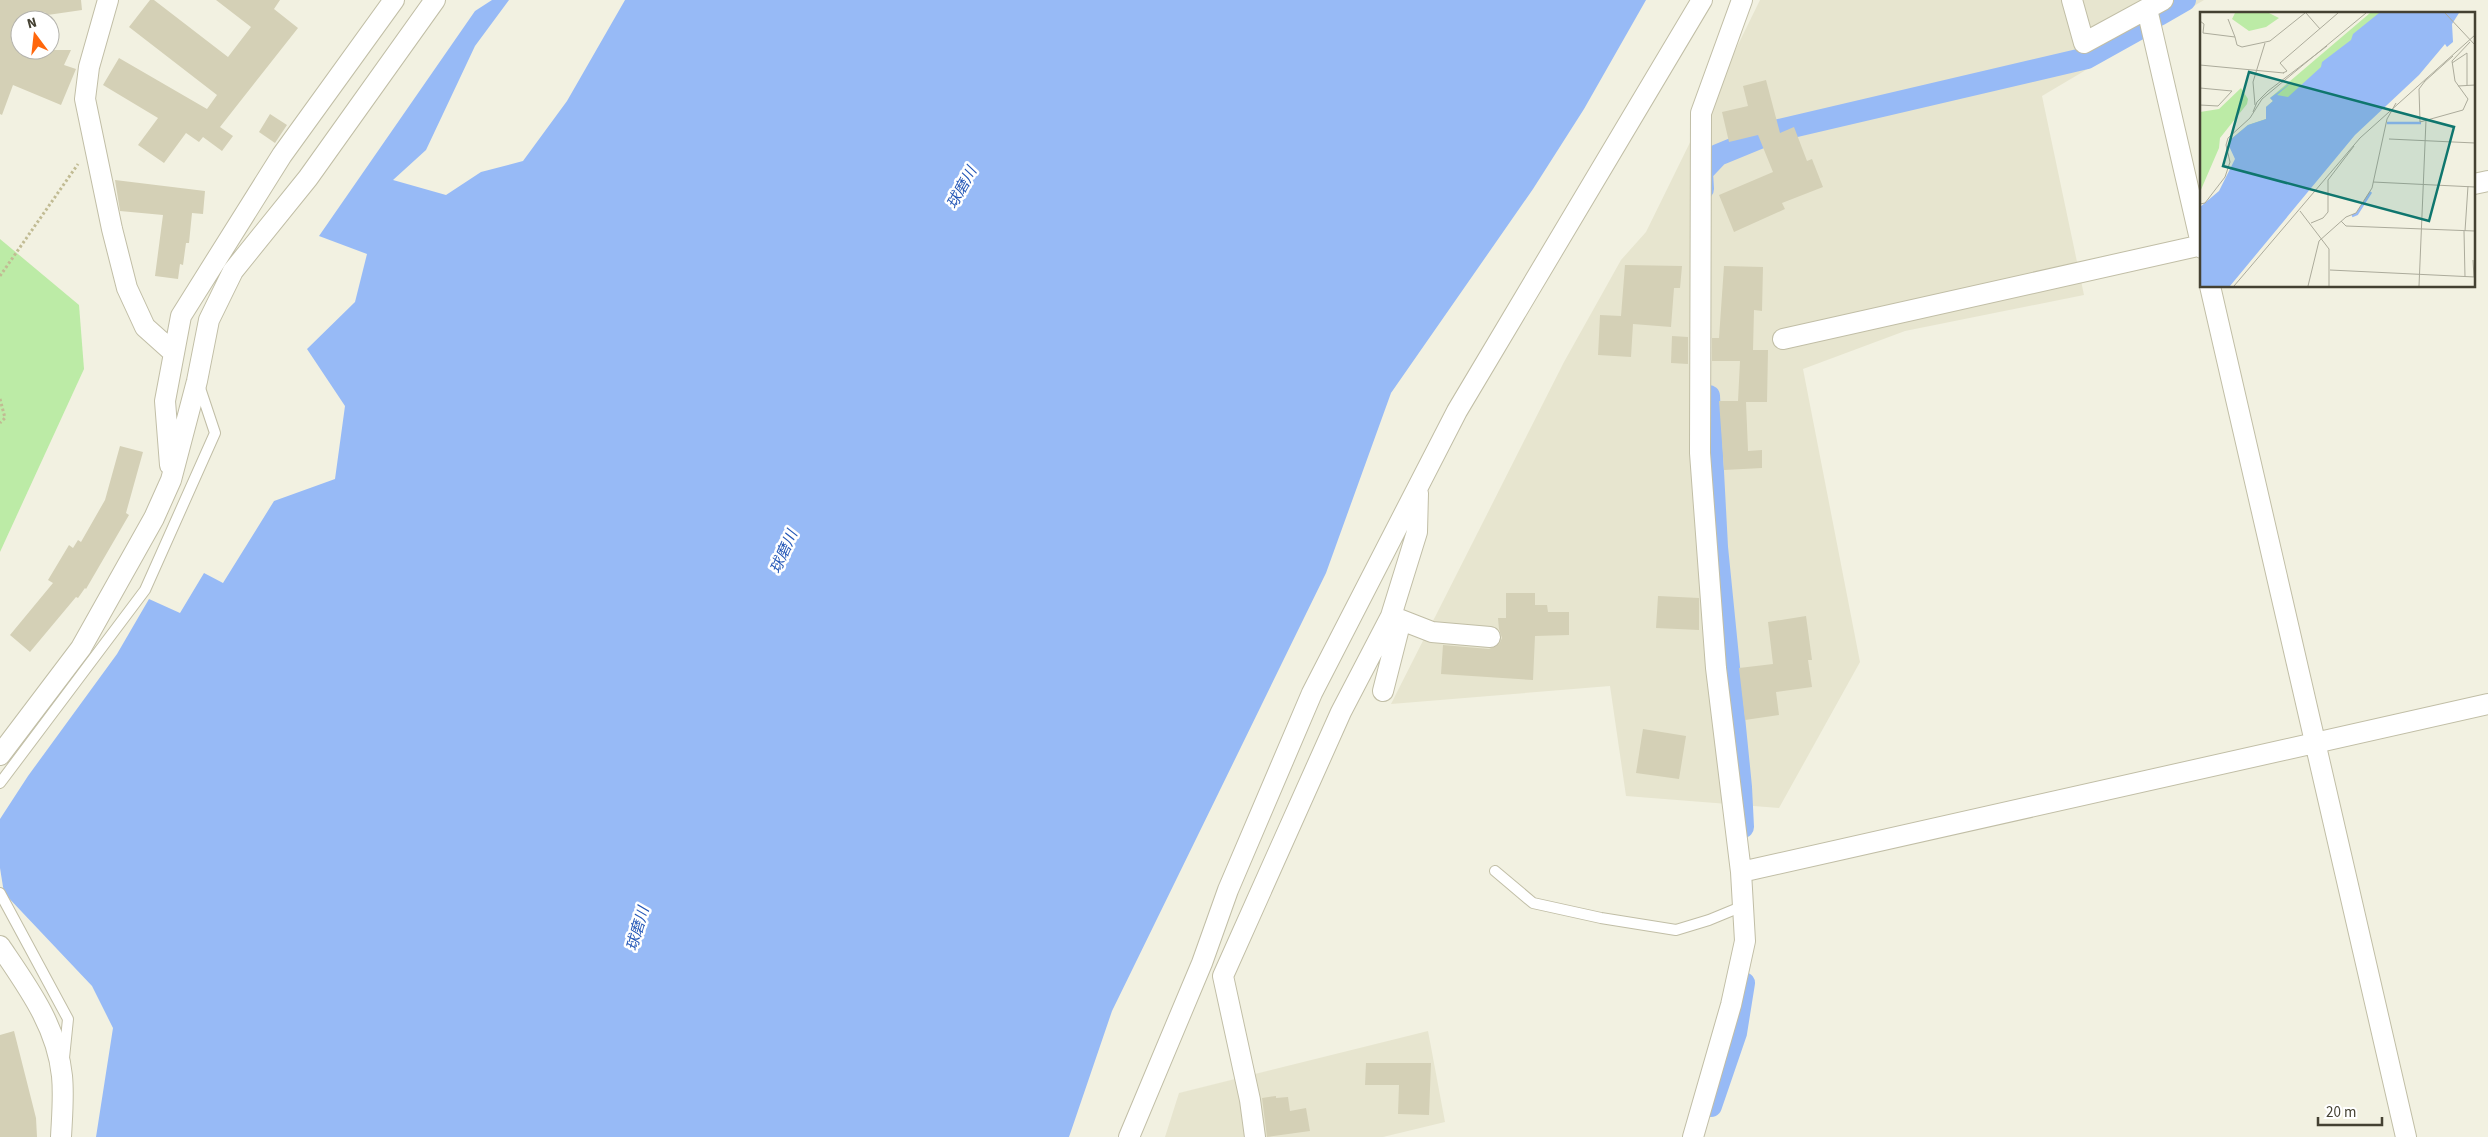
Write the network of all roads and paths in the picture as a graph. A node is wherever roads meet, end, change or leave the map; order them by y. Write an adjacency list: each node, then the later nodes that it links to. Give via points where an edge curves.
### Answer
1 (108, 0): 8 (street, via 88,67 85,99)
2 (394, 0): 14 (street, via 282,156 181,316)
3 (435, 0): 15 (street, via 308,178 233,271 209,320)
4 (1702, 0): 19 (street, via 1457,411)
5 (1742, 0): 28 (street, via 1701,113 1700,424 1716,668)
6 (2072, 0): 7 (street, via 2084,43)
7 (2155, 5): 9 (street)
8 (94, 148): 11 (path, via 87,151); 14 (street, via 127,288 145,327)
9 (2200, 241)
10 (2200, 246): 13 (street)
11 (0, 276)
12 (2210, 288): 24 (street)
13 (1782, 339)
14 (174, 353): 18 (street, via 165,401)
15 (197, 381): 18 (street); 26 (lane, via 215,433 145,590)
16 (0, 399): 17 (path, via 5,418)
17 (0, 423)
18 (171, 480): 25 (street, via 154,518 81,648)
19 (1418, 488): 20 (street, via 1417,532); 34 (street, via 1312,693 1228,890 1202,963)
20 (1396, 618): 21 (street, via 1432,632); 22 (street); 35 (street, via 1341,712 1223,976)
21 (1490, 637)
22 (1384, 691)
23 (2488, 704): 24 (street)
24 (2315, 743): 28 (street); 37 (street)
25 (0, 755)
26 (0, 783)
27 (1495, 871): 30 (lane, via 1533,903 1676,930)
28 (1740, 872): 30 (street)
29 (0, 893): 32 (lane, via 68,1019)
30 (1743, 906): 36 (street, via 1744,942 1731,1005)
31 (0, 946): 32 (street, via 35,998 54,1039)
32 (62, 1076): 33 (street)
33 (62, 1137)
34 (1129, 1137)
35 (1255, 1137)
36 (1693, 1137)
37 (2406, 1137)

